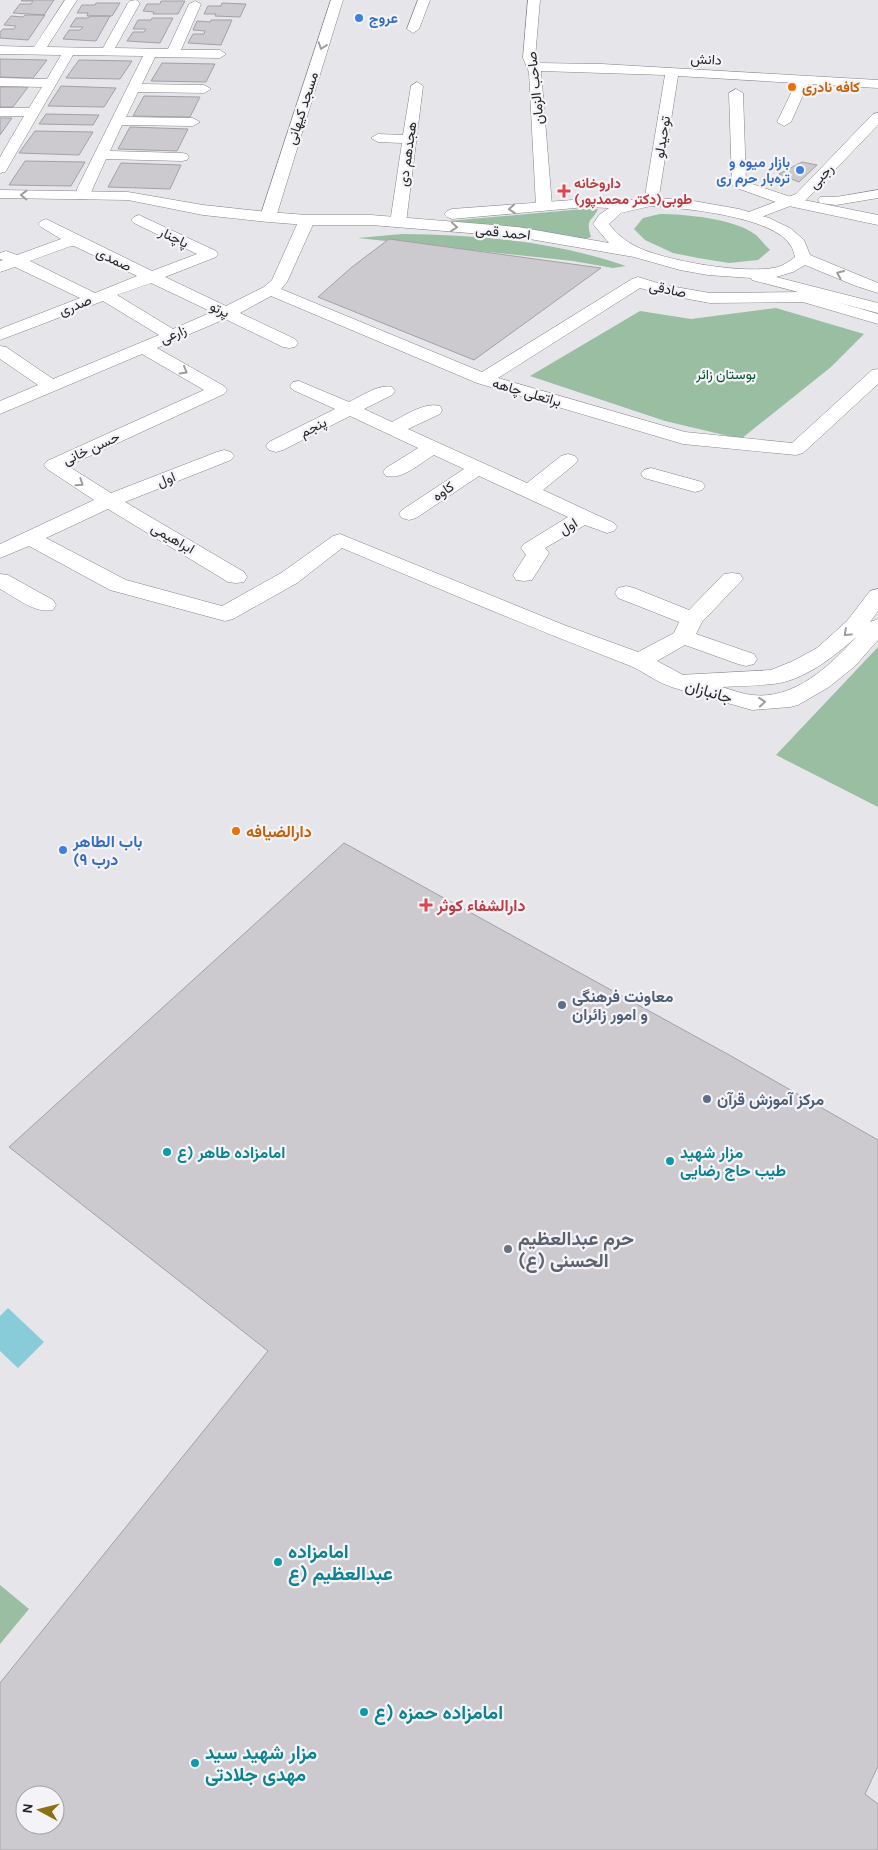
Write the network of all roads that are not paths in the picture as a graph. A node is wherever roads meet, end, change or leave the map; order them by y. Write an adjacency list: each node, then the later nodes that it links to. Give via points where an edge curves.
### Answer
1 (71, 0): 10 (street)
2 (337, 0): 48 (street, مسجد کیهانی, one-way to 48)
3 (424, 0): 8 (street)
4 (520, 0): 5 (street)
5 (534, 1): 16 (street, صاحب الزمان, via 529,58)
6 (134, 3): 12 (street)
7 (195, 4): 14 (street)
8 (413, 29)
9 (0, 50): 10 (street)
10 (38, 51): 11 (street)
11 (69, 52): 12 (street); 20 (street)
12 (107, 52): 13 (street)
13 (151, 53): 14 (street); 23 (street)
14 (173, 53): 15 (street)
15 (220, 54)
16 (533, 67): 17 (street, دانش); 44 (street, صاحب الزمان, via 536,72)
17 (672, 72): 18 (street, دانش); 42 (street, توحیدلو)
18 (804, 79): 21 (street, دانش); 31 (street)
19 (0, 82): 20 (street)
20 (50, 83): 27 (street)
21 (878, 84)
22 (417, 86): 33 (street, هجدهم دی)
23 (134, 88): 24 (street); 29 (street)
24 (204, 89)
25 (736, 93): 41 (street, via 739,184 760,194)
26 (0, 112): 27 (street)
27 (33, 112): 36 (street)
28 (878, 117): 41 (street, رجبی)
29 (118, 121): 30 (street); 34 (street)
30 (193, 122)
31 (784, 122)
32 (378, 138): 33 (street)
33 (409, 139): 51 (street, هجدهم دی)
34 (100, 155): 35 (street); 40 (street)
35 (182, 157)
36 (0, 169)
37 (878, 179): 39 (street)
38 (0, 194): 40 (street, one-way to 38)
39 (873, 194): 41 (street, via 836,201)
40 (83, 196): 46 (street, via 128,196)
41 (795, 199): 47 (street, رجبی); 52 (street)
42 (651, 202): 43 (street); 47 (street, via 698,205)
43 (631, 204): 44 (street, احمد قمی); 55 (street, via 614,211 601,224 604,234)
44 (544, 206): 51 (street, احمد قمی, one-way to 51)
45 (10, 209): 46 (street, via 116,205 173,212)
46 (203, 210): 48 (street, احمد قمی)
47 (751, 216): 57 (street, via 796,239 803,248)
48 (268, 217): 50 (street, احمد قمی)
49 (139, 220): 61 (street, پاچنار, via 210,254)
50 (307, 220): 51 (street, احمد قمی); 64 (street, زارعی, via 279,282)
51 (398, 220): 55 (street, احمد قمی, one-way to 55, via 518,232)
52 (878, 220)
53 (46, 224): 54 (street, صمدی)
54 (77, 241): 59 (street, صمدی, via 69,240); 61 (street, صمدی)
55 (634, 252): 58 (street)
56 (0, 253): 59 (street)
57 (803, 258): 60 (street, via 777,272); 63 (street, one-way to 57)
58 (658, 260): 60 (street); 62 (street)
59 (8, 264): 65 (street)
60 (739, 273): 66 (street)
61 (151, 276): 65 (street, صدری); 67 (street, پرتو)
62 (638, 282): 68 (street, صادقی, via 710,298 804,297); 75 (street, صادقی)
63 (878, 288)
64 (270, 290): 67 (street, زارعی); 75 (street, براتعلی چاهه)
65 (98, 296): 69 (street, صدری); 70 (street)
66 (878, 308)
67 (226, 312): 70 (street, زارعی); 71 (street, پرتو)
68 (878, 319)
69 (0, 335)
70 (172, 335): 72 (street, زارعی)
71 (289, 343)
72 (142, 347): 76 (street, زارعی); 92 (street, حسن خانی, one-way to 92, via 218,390 54,465)
73 (0, 351): 76 (street)
74 (878, 374): 75 (street, براتعلی چاهه, via 796,449 683,438)
75 (483, 379)
76 (50, 386): 79 (street, زارعی)
77 (299, 386): 80 (street)
78 (386, 391): 80 (street, پنجم)
79 (0, 408)
80 (350, 408): 82 (street); 83 (street, پنجم)
81 (433, 410): 82 (street)
82 (394, 428): 84 (street)
83 (276, 446)
84 (433, 446): 87 (street); 88 (street)
85 (224, 456): 92 (street, اول)
86 (568, 460): 91 (street)
87 (478, 468): 91 (street); 93 (street, کاوه)
88 (393, 472)
89 (652, 474): 90 (street)
90 (695, 486)
91 (529, 491): 94 (street)
92 (109, 501): 96 (street); 99 (street, ابراهیمی)
93 (409, 514)
94 (583, 517): 95 (street); 98 (street, اول, via 531,548 538,553)
95 (607, 528)
96 (29, 538): 97 (street); 108 (street, via 118,585 225,614 289,578 340,540 556,630)
97 (0, 552)
98 (524, 576)
99 (236, 577)
100 (732, 579): 106 (street)
101 (0, 580): 104 (street)
102 (626, 593): 106 (street)
103 (878, 596): 109 (street, جانبازان, one-way to 109, via 855,626 826,653 801,666 774,677)
104 (45, 605)
105 (878, 626): 109 (street, جانبازان, one-way to 105, via 752,703 790,700 821,682 847,661)
106 (688, 628): 107 (street); 108 (street)
107 (746, 659)
108 (640, 661): 109 (street)
109 (679, 682)

